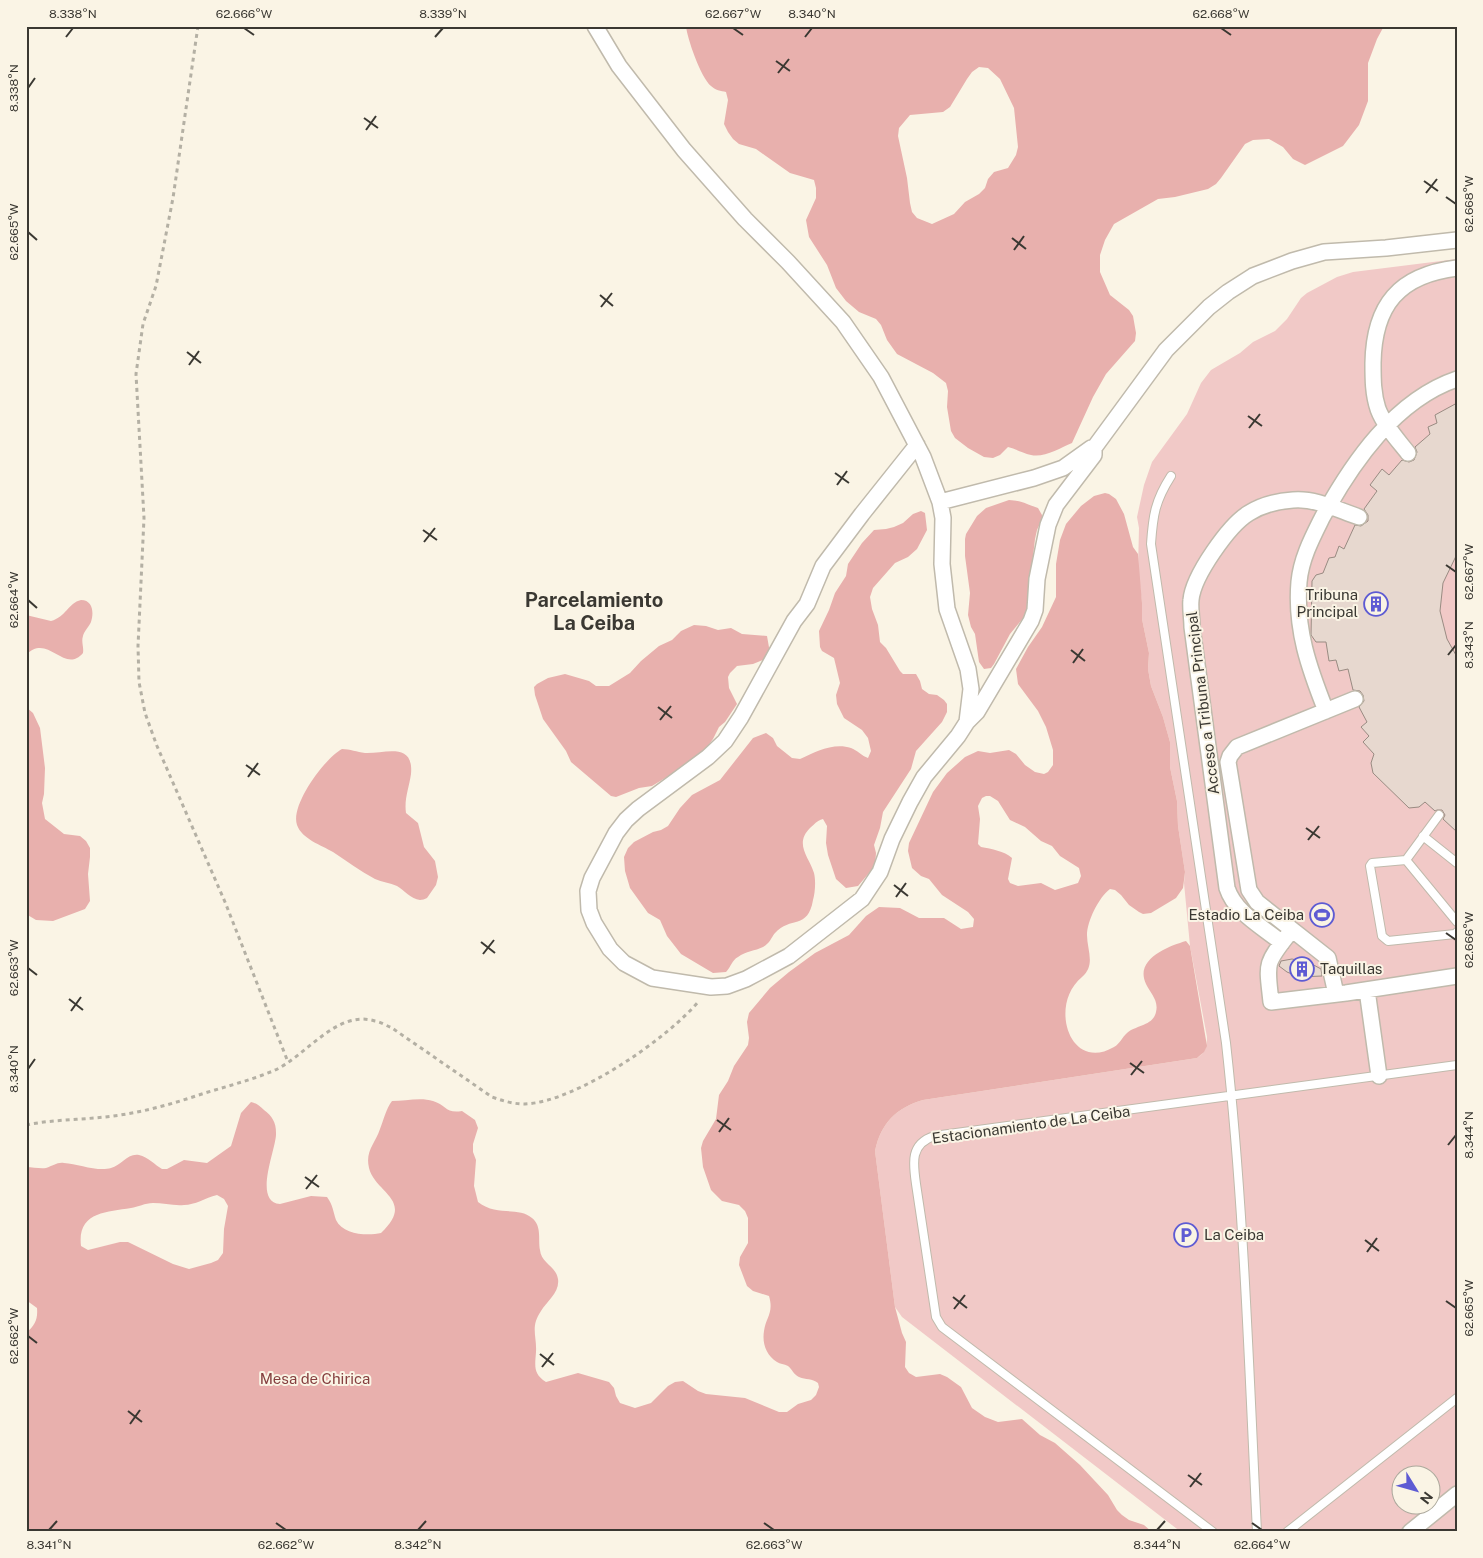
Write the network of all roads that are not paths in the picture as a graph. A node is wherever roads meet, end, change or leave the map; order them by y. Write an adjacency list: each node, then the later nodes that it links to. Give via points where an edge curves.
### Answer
1 (595, 26): 6 (street, via 619,66 684,150 844,322 881,377)
2 (1457, 240): 7 (street, via 1324,252 1253,276 1209,307 1166,350)
3 (1457, 268): 5 (street, via 1429,273 1411,281 1394,295 1384,312 1375,340 1373,388 1378,409)
4 (1457, 379): 5 (street, via 1406,408)
5 (1387, 425): 8 (street); 11 (street, via 1366,450)
6 (917, 445): 10 (street); 15 (street, via 823,566 807,604 725,741 626,820 592,878 588,891 589,910 594,922 610,949 624,963 652,978 711,987 727,986 789,956 862,899 880,872 924,777)
7 (1094, 448): 10 (street, via 1063,468); 15 (street, via 1094,454 1056,505 1048,524 1031,621 977,712)
8 (1408, 453)
9 (1171, 476): 29 (lane, via 1154,510 1151,544)
10 (940, 502): 15 (street, via 947,609 968,669 971,689)
11 (1329, 506): 12 (street, Acceso a Tribuna Principal); 14 (street, via 1304,557 1298,602 1300,635); 23 (street, Acceso a Tribuna Principal, via 1311,500 1294,500 1249,513 1230,530 1209,559 1191,600 1227,888 1241,911)
12 (1359, 517)
13 (1355, 699): 14 (street, Acceso a Tribuna Principal)
14 (1326, 710): 21 (street, Acceso a Tribuna Principal, via 1237,747 1228,762 1249,890 1257,902)
15 (967, 722)
16 (1439, 815): 17 (lane)
17 (1423, 836): 18 (lane); 19 (lane)
18 (1406, 860): 20 (lane); 22 (lane, via 1370,866 1384,939)
19 (1457, 863)
20 (1457, 922)
21 (1292, 930): 23 (street); 26 (street, Acceso a Tribuna Principal, via 1328,958)
22 (1457, 932)
23 (1282, 943): 26 (street, via 1267,967 1270,1002)
24 (1457, 976): 25 (street)
25 (1367, 990): 26 (street); 28 (street)
26 (1336, 994)
27 (1457, 1065): 28 (lane, Estacionamiento de La Ceiba)
28 (1379, 1076): 29 (lane, Estacionamiento de La Ceiba)
29 (1232, 1096): 32 (lane, Estacionamiento de La Ceiba, via 934,1136 920,1144 913,1158 936,1317 942,1328); 33 (lane, via 1249,1342)
30 (1457, 1398): 34 (lane)
31 (1457, 1494): 35 (street)
32 (1212, 1532)
33 (1257, 1532)
34 (1287, 1532)
35 (1410, 1532)

